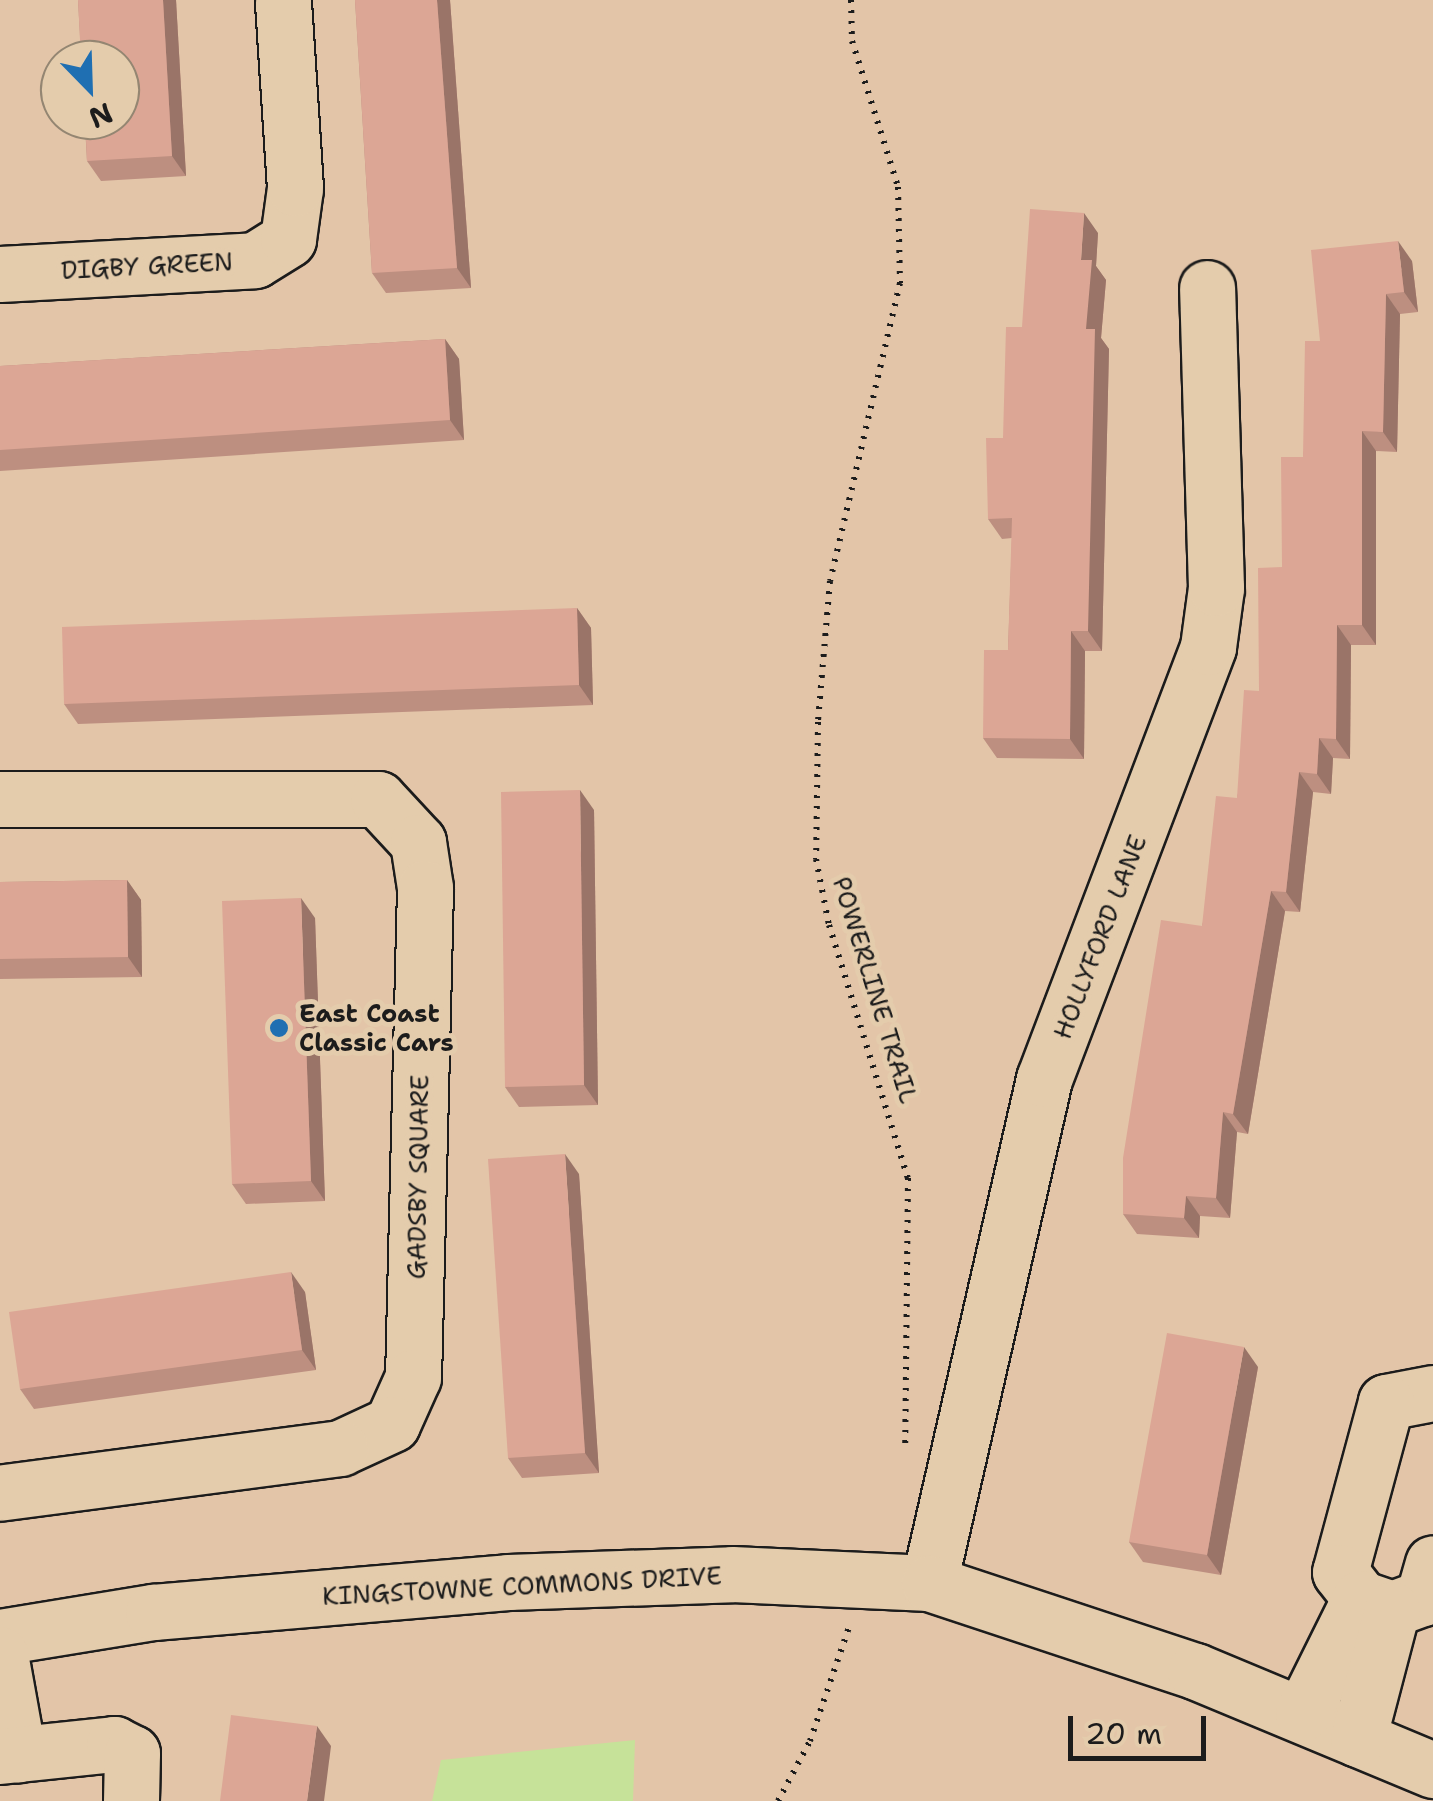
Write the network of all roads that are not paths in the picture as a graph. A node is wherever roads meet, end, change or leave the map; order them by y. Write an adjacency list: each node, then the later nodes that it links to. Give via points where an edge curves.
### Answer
1 (283, 0): 2 (street, DIGBY GREEN, via 295,188 288,239 256,260)
2 (0, 274)
3 (1207, 288): 8 (street, HOLLYFORD LANE, via 1216,588 1208,647 1044,1079)
4 (0, 798): 6 (street, GADSBY SQUARE, via 378,799 418,842 425,888 414,1377 392,1424 340,1448)
5 (1433, 1392): 9 (street, via 1386,1402 1340,1572)
6 (0, 1493)
7 (1433, 1562): 9 (street, via 1423,1598)
8 (929, 1583): 10 (street, KINGSTOWNE COMMONS DRIVE, via 732,1574 508,1582 154,1612); 12 (street, KINGSTOWNE COMMONS DRIVE)
9 (1376, 1603): 12 (street); 13 (street)
10 (0, 1637)
11 (0, 1654): 14 (street)
12 (1303, 1713): 13 (street, KINGSTOWNE COMMONS DRIVE)
13 (1358, 1739): 15 (street, KINGSTOWNE COMMONS DRIVE)
14 (9, 1755): 16 (street, via 114,1744 132,1753)
15 (1433, 1770)
16 (131, 1801)

